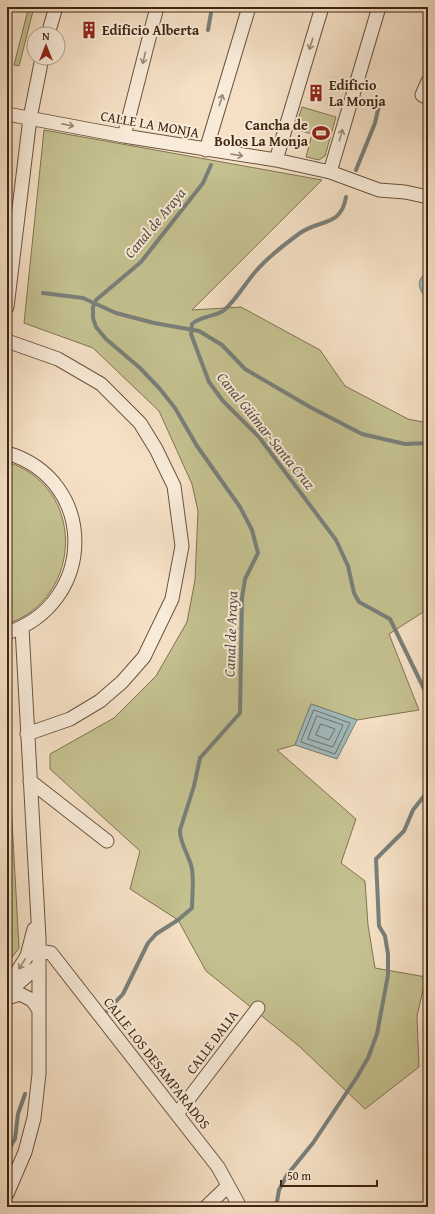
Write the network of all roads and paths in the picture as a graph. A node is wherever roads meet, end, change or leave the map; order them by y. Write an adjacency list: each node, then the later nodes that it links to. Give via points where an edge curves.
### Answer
1 (56, 7): 6 (street)
2 (157, 7): 12 (street, one-way to 12)
3 (249, 7): 13 (street, one-way to 3)
4 (322, 7): 14 (street, one-way to 14)
5 (379, 7): 15 (street, one-way to 5)
6 (50, 26)
7 (40, 66): 11 (street)
8 (428, 81): 9 (street, via 422,95)
9 (428, 98)
10 (7, 114): 11 (street, CALLE LA MONJA)
11 (30, 118): 12 (street, CALLE LA MONJA, one-way to 12); 17 (street)
12 (124, 136): 13 (street, CALLE LA MONJA)
13 (206, 150): 14 (street, CALLE LA MONJA, one-way to 14)
14 (276, 160): 15 (street, CALLE LA MONJA)
15 (330, 172): 16 (street, CALLE LA MONJA, via 379,190)
16 (428, 197)
17 (9, 271): 18 (street)
18 (7, 307)
19 (7, 341): 23 (street, via 58,359 101,384 140,423 174,486 182,546 172,599 144,657 122,682 100,701 70,719)
20 (7, 453): 21 (street, via 22,458 46,474 63,496 73,522 75,548 64,588 47,611)
21 (22, 628): 22 (street); 23 (street)
22 (7, 633)
23 (27, 734): 24 (street)
24 (30, 781): 25 (street); 26 (street)
25 (107, 841)
26 (37, 914): 27 (street); 29 (street, one-way to 29, via 28,956)
27 (39, 951): 28 (street); 34 (street, CALLE LOS DESAMPARADOS, via 51,953)
28 (39, 965): 30 (street); 33 (street)
29 (7, 988)
30 (7, 994)
31 (7, 998): 33 (street, via 20,994 32,1000)
32 (258, 1008): 34 (street, CALLE DALIA)
33 (39, 1010): 36 (street, via 39,1074 34,1118 25,1152)
34 (177, 1114): 35 (street, CALLE LOS DESAMPARADOS, via 218,1167)
35 (228, 1186): 37 (street); 38 (street, CALLE LOS DESAMPARADOS)
36 (7, 1194)
37 (206, 1207)
38 (240, 1207)

